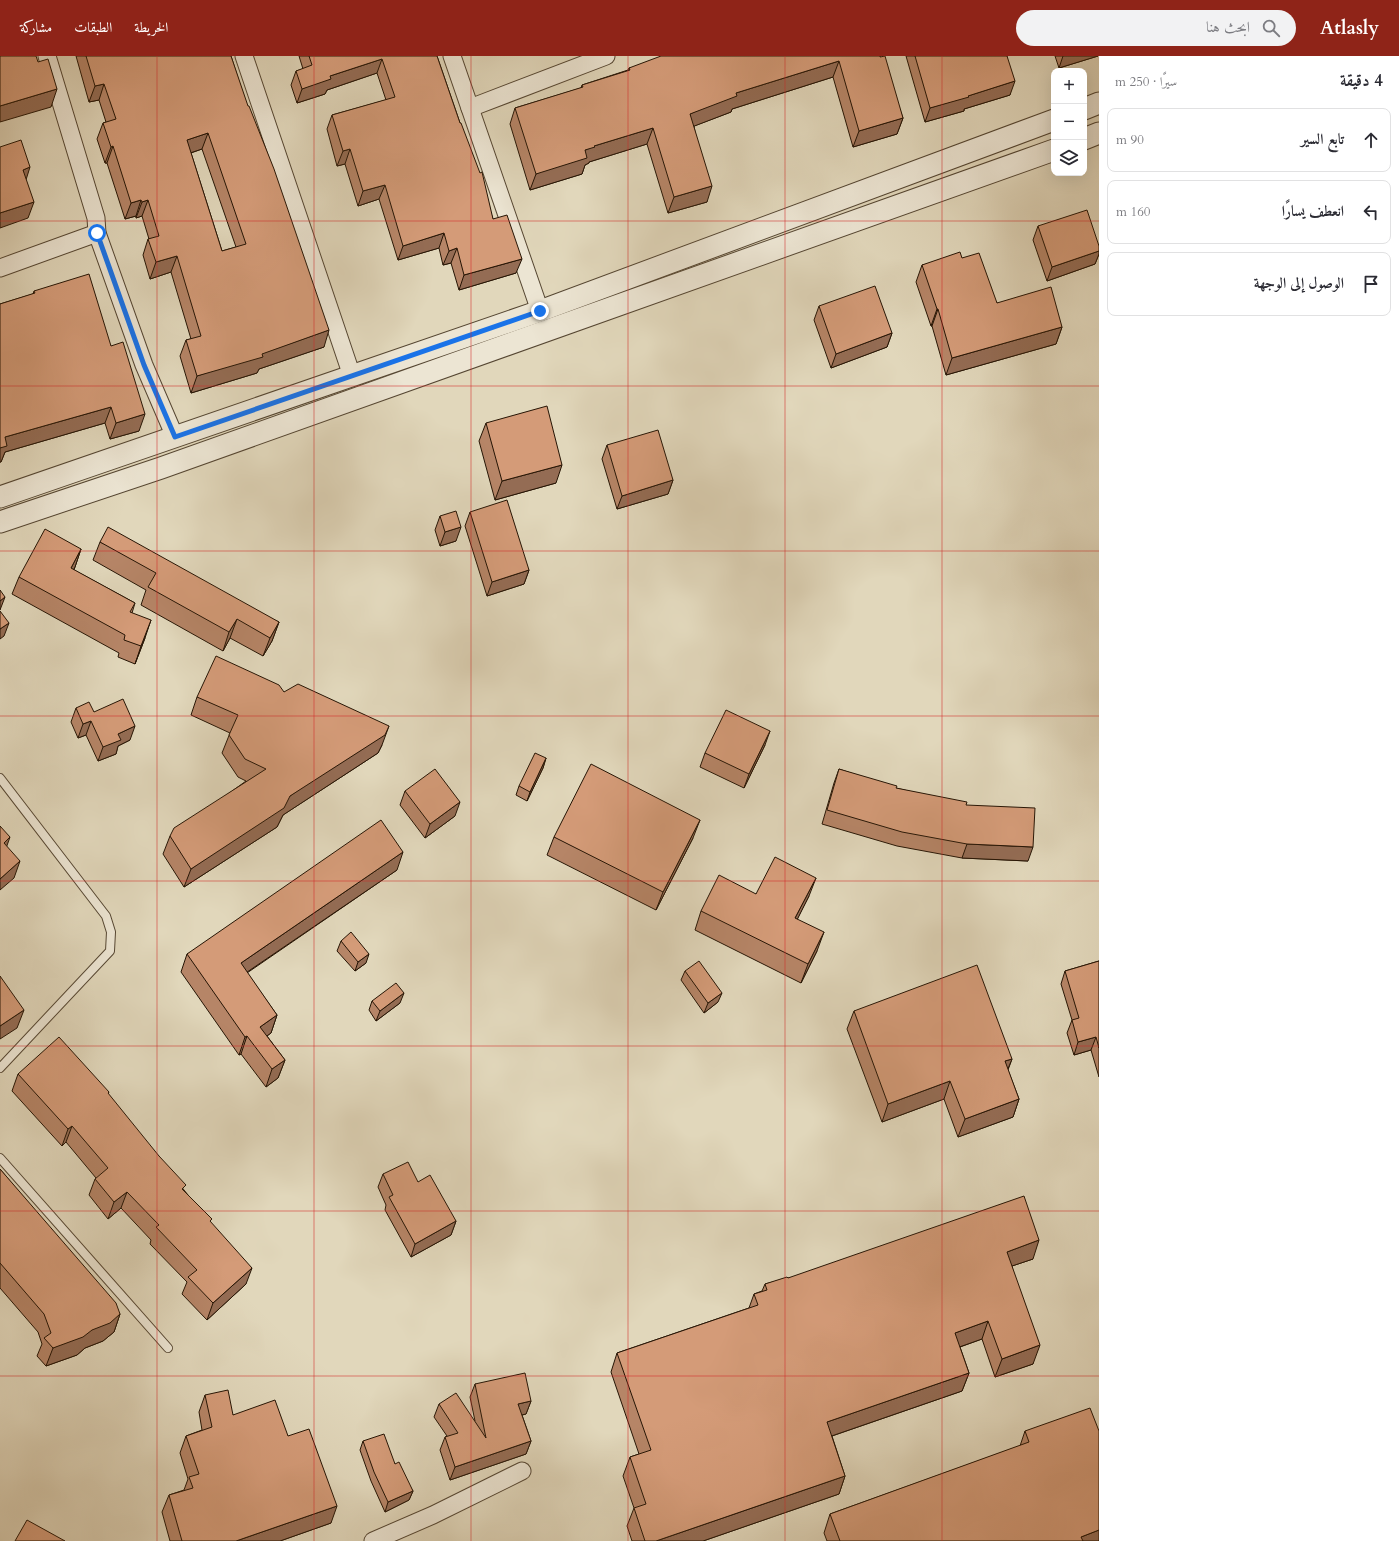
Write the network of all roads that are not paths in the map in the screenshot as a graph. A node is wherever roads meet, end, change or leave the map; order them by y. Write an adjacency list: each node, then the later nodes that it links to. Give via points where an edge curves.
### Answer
1 (47, 56): 12 (street, via 96,218)
2 (244, 56): 15 (street)
3 (452, 56): 6 (street)
4 (606, 56): 6 (street)
5 (1099, 103): 7 (street)
6 (470, 108): 14 (street)
7 (1087, 108)
8 (1051, 121): 14 (street)
9 (1099, 133): 10 (street)
10 (1087, 138)
11 (1051, 151): 18 (street, via 168,465)
12 (97, 233): 13 (street); 16 (street, via 144,365)
13 (0, 268)
14 (540, 311): 15 (street)
15 (352, 376): 16 (street)
16 (175, 437): 17 (street)
17 (0, 497)
18 (0, 522)
19 (0, 778): 20 (lane, via 106,916 111,932 110,951)
20 (0, 1068)
21 (0, 1158): 22 (lane)
22 (168, 1348)
23 (522, 1471): 24 (street)
24 (373, 1541)

